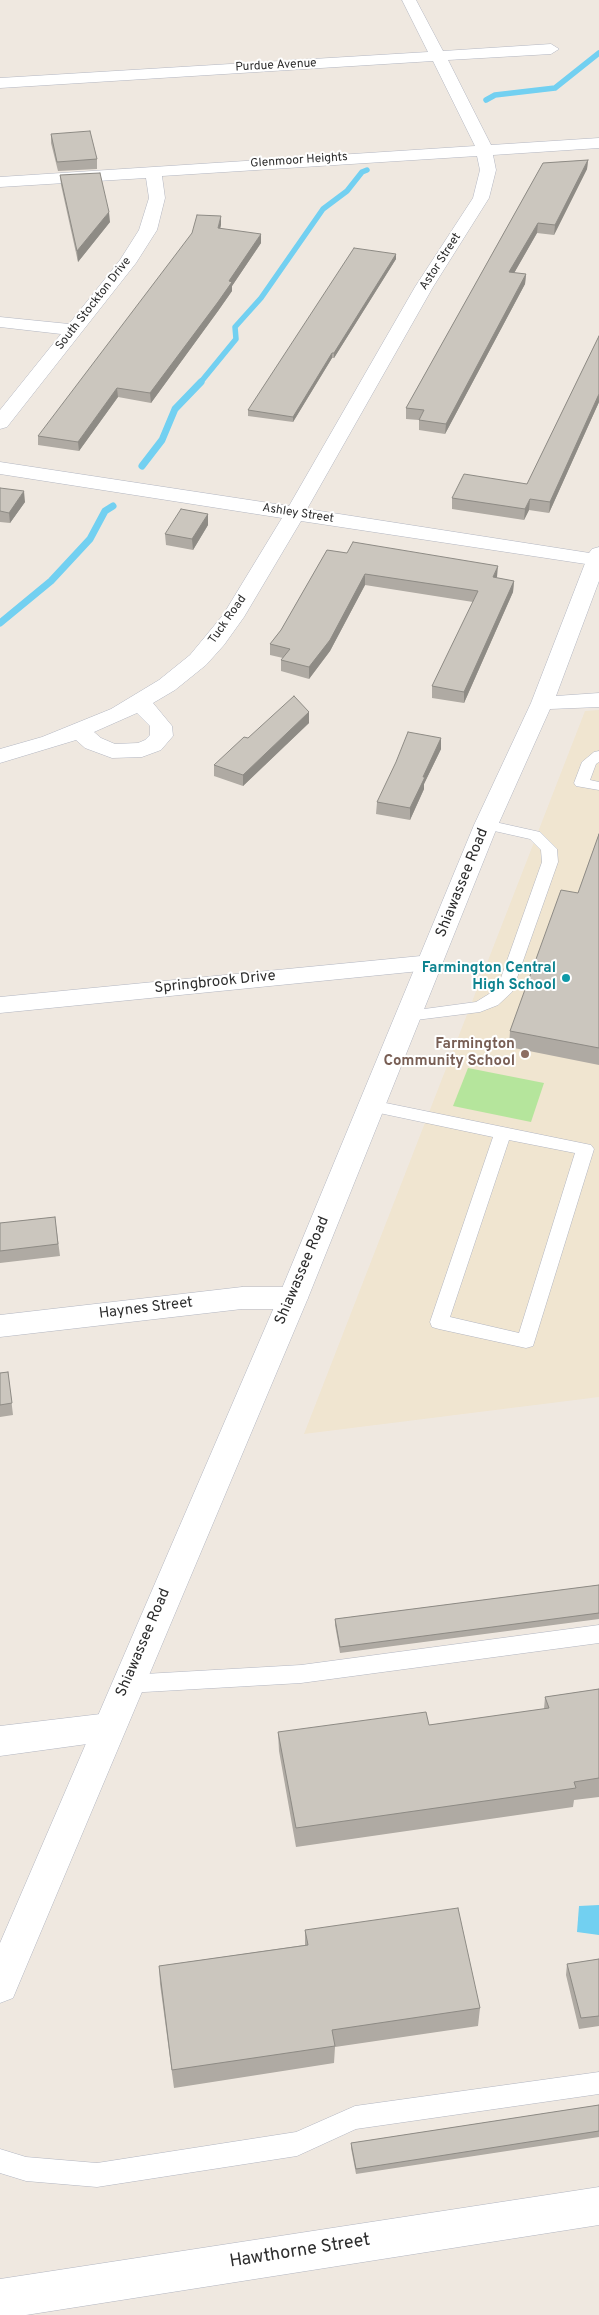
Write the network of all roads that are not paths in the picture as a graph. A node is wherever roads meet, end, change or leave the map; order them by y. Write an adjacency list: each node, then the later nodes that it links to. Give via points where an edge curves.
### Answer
1 (409, 0): 3 (street, Astor Street)
2 (551, 49): 3 (street, Purdue Avenue)
3 (438, 56): 4 (street, Purdue Avenue); 6 (street, Astor Street)
4 (0, 83)
5 (599, 143): 6 (street, Glenmoor Heights)
6 (484, 150): 7 (street, Glenmoor Heights); 13 (street, Astor Street, via 488,170 481,198 420,295)
7 (153, 171): 8 (street, Glenmoor Heights); 10 (street, South Stockton Drive, via 156,198 148,230)
8 (0, 182)
9 (0, 322): 10 (street)
10 (73, 330): 11 (street, South Stockton Drive)
11 (0, 423)
12 (0, 468): 13 (street, Ashley Street)
13 (294, 514): 14 (street, Ashley Street); 16 (street, Tuck Road, via 216,640 198,660)
14 (597, 556): 17 (street, Shiawassee Road)
15 (599, 700): 17 (street)
16 (137, 702): 18 (street, Tuck Road, via 119,714); 18 (street, via 150,711 161,726 162,736 153,745 142,750 112,752 93,743)
17 (542, 703): 22 (street, Shiawassee Road)
18 (80, 731): 20 (street, Tuck Road)
19 (599, 755): 21 (lane, via 589,762 581,783)
20 (0, 756)
21 (599, 786)
22 (486, 825): 23 (street, Shiawassee Road); 25 (lane, via 535,835 549,849 550,862 504,992 480,1007)
23 (431, 963): 24 (street, Springbrook Drive); 25 (street, Shiawassee Road)
24 (0, 1005)
25 (408, 1016): 26 (street, Shiawassee Road)
26 (371, 1106): 27 (lane); 28 (street, Shiawassee Road)
27 (503, 1132): 27 (lane, via 439,1322 526,1341 585,1149)
28 (293, 1298): 29 (street, Haynes Street, via 242,1298); 31 (street, Shiawassee Road)
29 (0, 1326)
30 (599, 1634): 31 (lane, via 301,1674)
31 (127, 1684): 32 (street, Shiawassee Road)
32 (109, 1727): 33 (street); 34 (street, Shiawassee Road)
33 (0, 1741)
34 (0, 1986)
35 (599, 2083): 36 (lane, via 355,2118 297,2144 97,2175 26,2170)
36 (0, 2161)
37 (599, 2206): 38 (street, Hawthorne Street)
38 (0, 2299)

